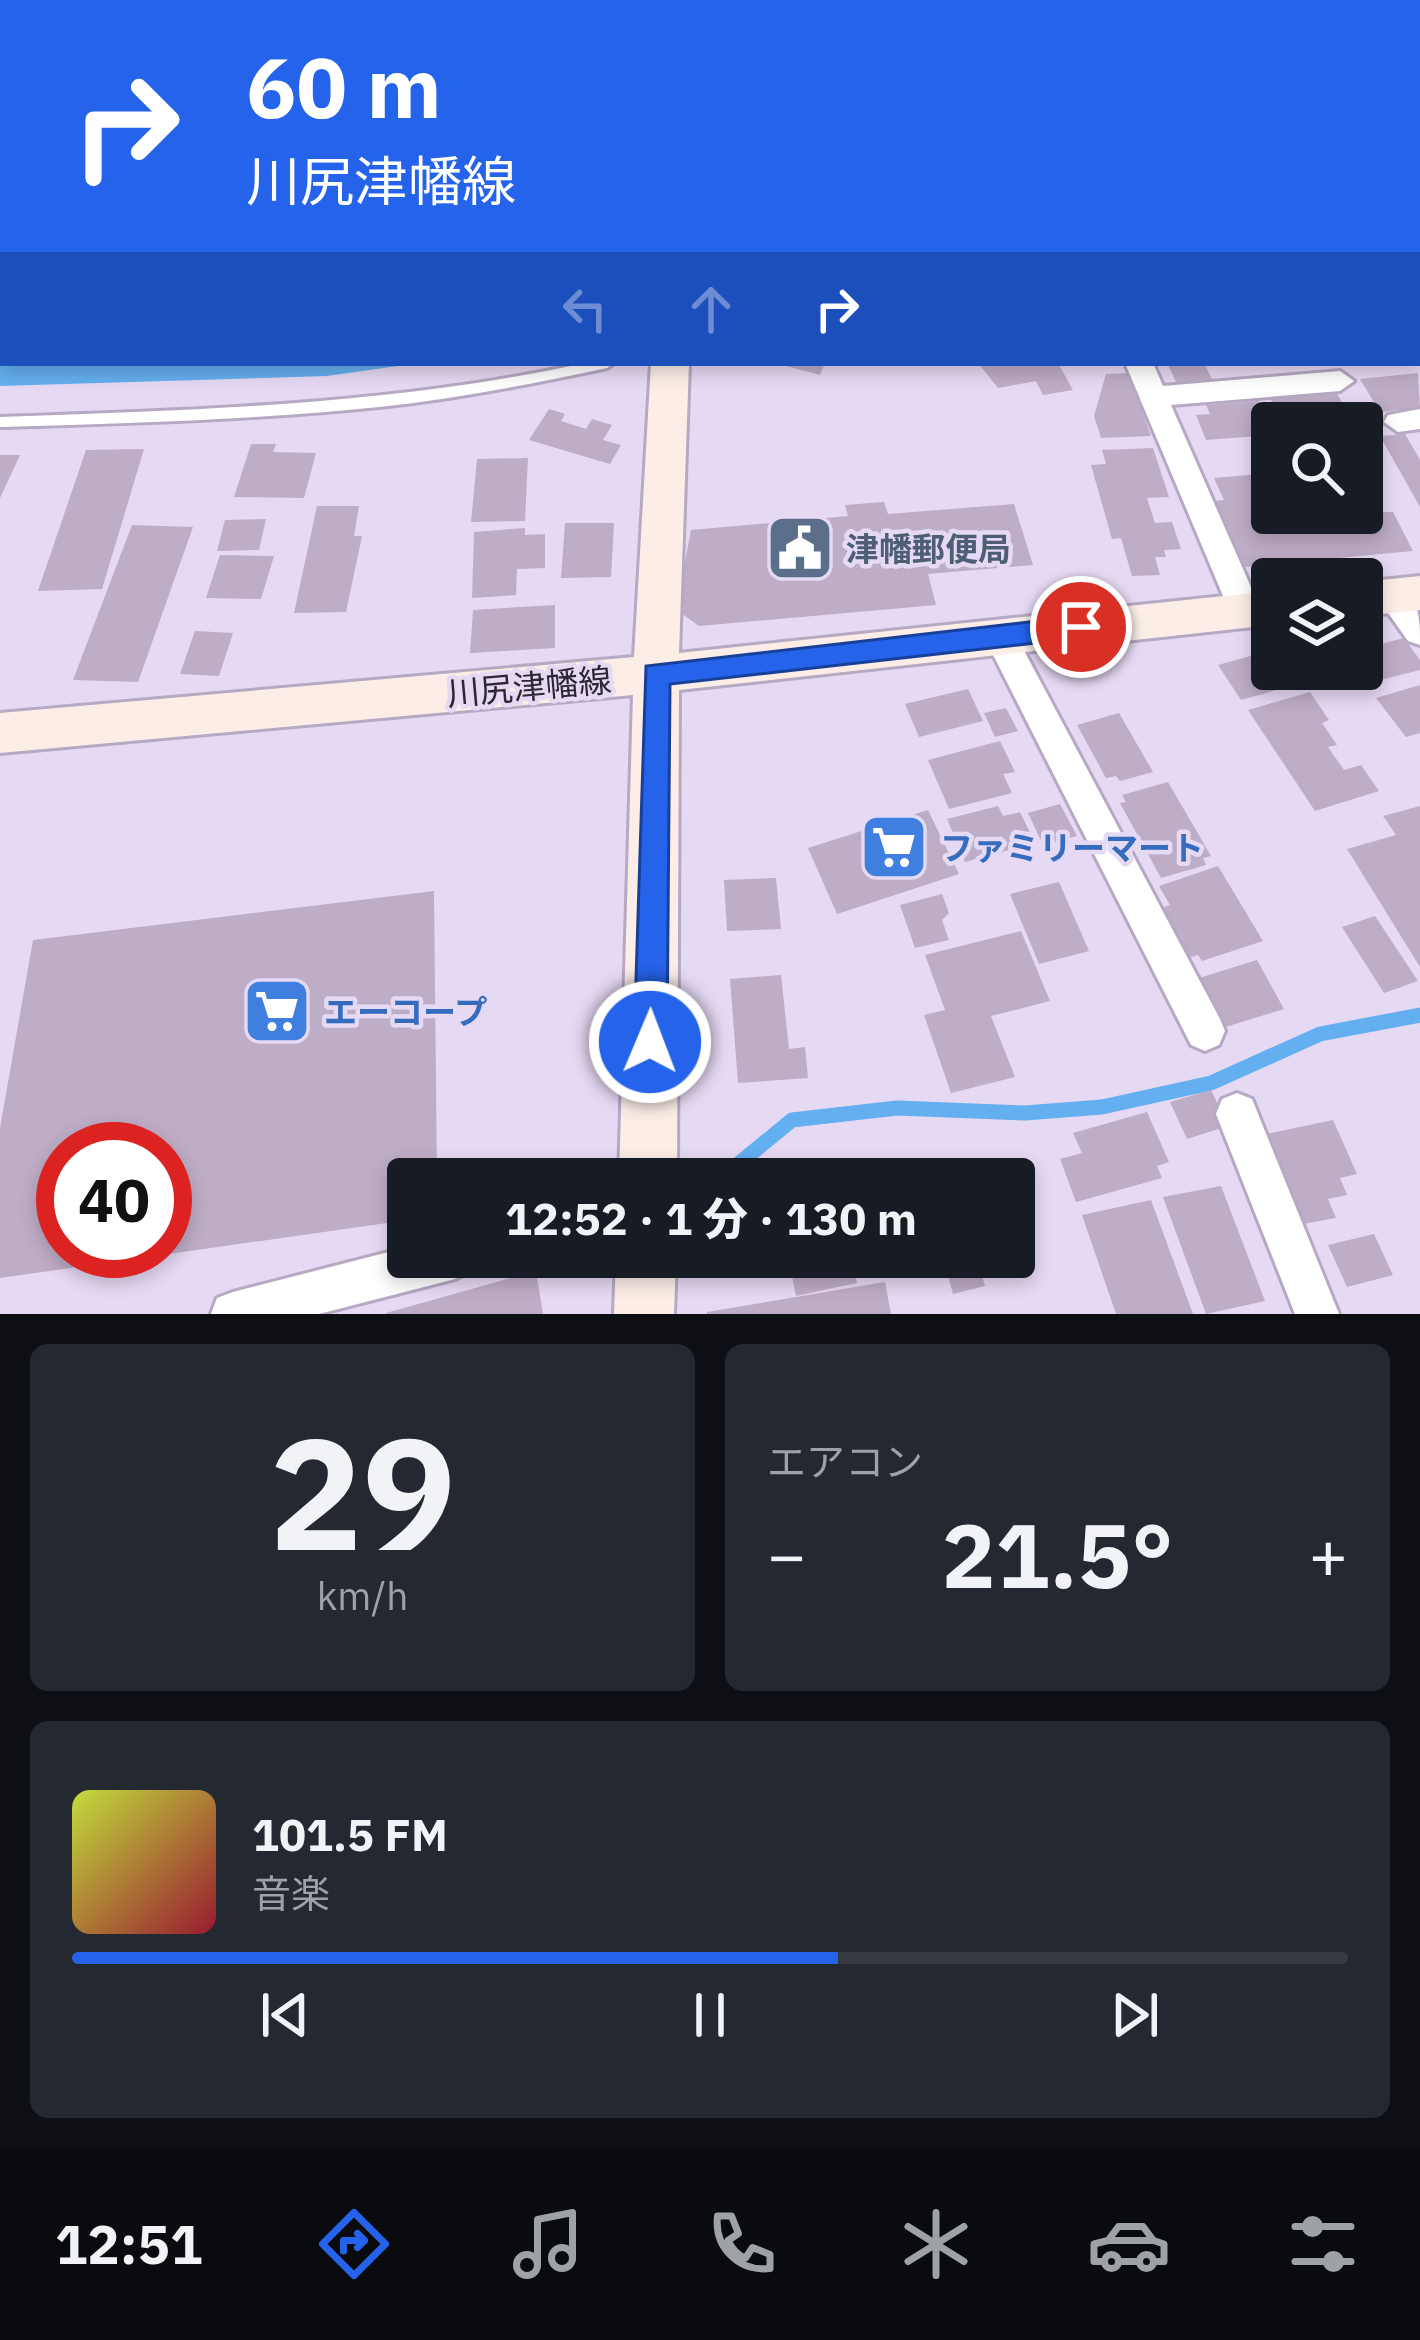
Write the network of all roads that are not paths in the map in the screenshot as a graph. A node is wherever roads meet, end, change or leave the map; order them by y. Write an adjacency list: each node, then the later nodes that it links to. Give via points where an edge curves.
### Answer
1 (592, 366): 6 (lane, via 421,400)
2 (670, 366): 12 (main road)
3 (1140, 366): 5 (street)
4 (1340, 381): 5 (street)
5 (1153, 397): 7 (street)
6 (0, 422)
7 (1251, 595)
8 (1391, 596): 10 (street)
9 (1251, 610): 11 (main road, 川尻津幡線)
10 (1420, 632)
11 (999, 635): 12 (main road, 川尻津幡線); 14 (street)
12 (656, 674): 13 (main road, 川尻津幡線); 16 (main road)
13 (0, 733)
14 (1205, 1030)
15 (1237, 1114): 21 (street)
16 (648, 1158)
17 (387, 1274): 19 (street)
18 (645, 1278): 20 (main road)
19 (233, 1314)
20 (644, 1314)
21 (1317, 1314)

